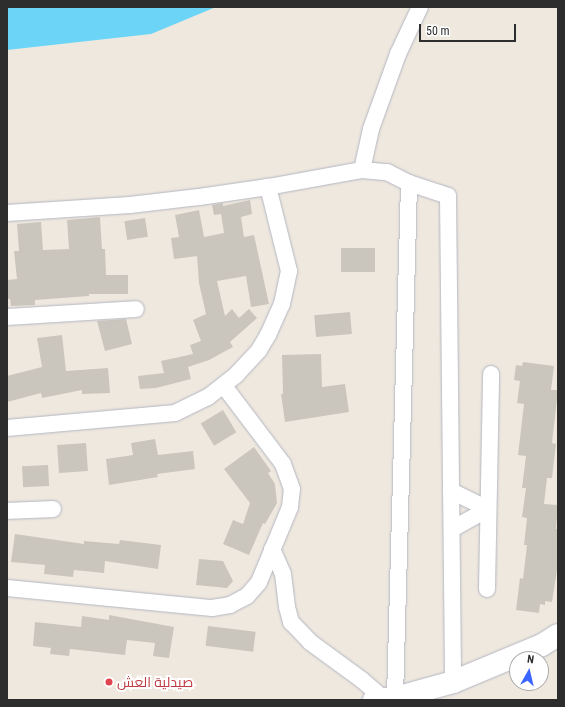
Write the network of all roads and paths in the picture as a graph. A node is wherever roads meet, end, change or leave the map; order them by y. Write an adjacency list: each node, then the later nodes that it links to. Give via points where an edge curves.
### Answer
1 (420, 7): 2 (street, via 398,54 374,122)
2 (362, 170): 3 (street, via 387,172); 4 (street)
3 (408, 183): 11 (street, via 448,196); 21 (street)
4 (268, 187): 5 (street, via 130,205); 9 (street, via 289,271 286,288 280,310 268,336 248,363)
5 (7, 213)
6 (136, 308): 7 (street)
7 (7, 317)
8 (492, 374): 13 (street)
9 (224, 386): 10 (street, via 175,413); 16 (street, via 278,456 290,480 290,507)
10 (7, 428)
11 (451, 491): 13 (street); 15 (street)
12 (53, 509): 14 (street)
13 (488, 509): 15 (street); 18 (street)
14 (7, 511)
15 (452, 529): 20 (street)
16 (272, 549): 17 (street, via 259,582 253,590 239,601 221,607); 21 (street, via 283,574 291,622 310,642)
17 (7, 588)
18 (487, 589)
19 (558, 636): 20 (main road)
20 (454, 682): 21 (main road)
21 (384, 699)

